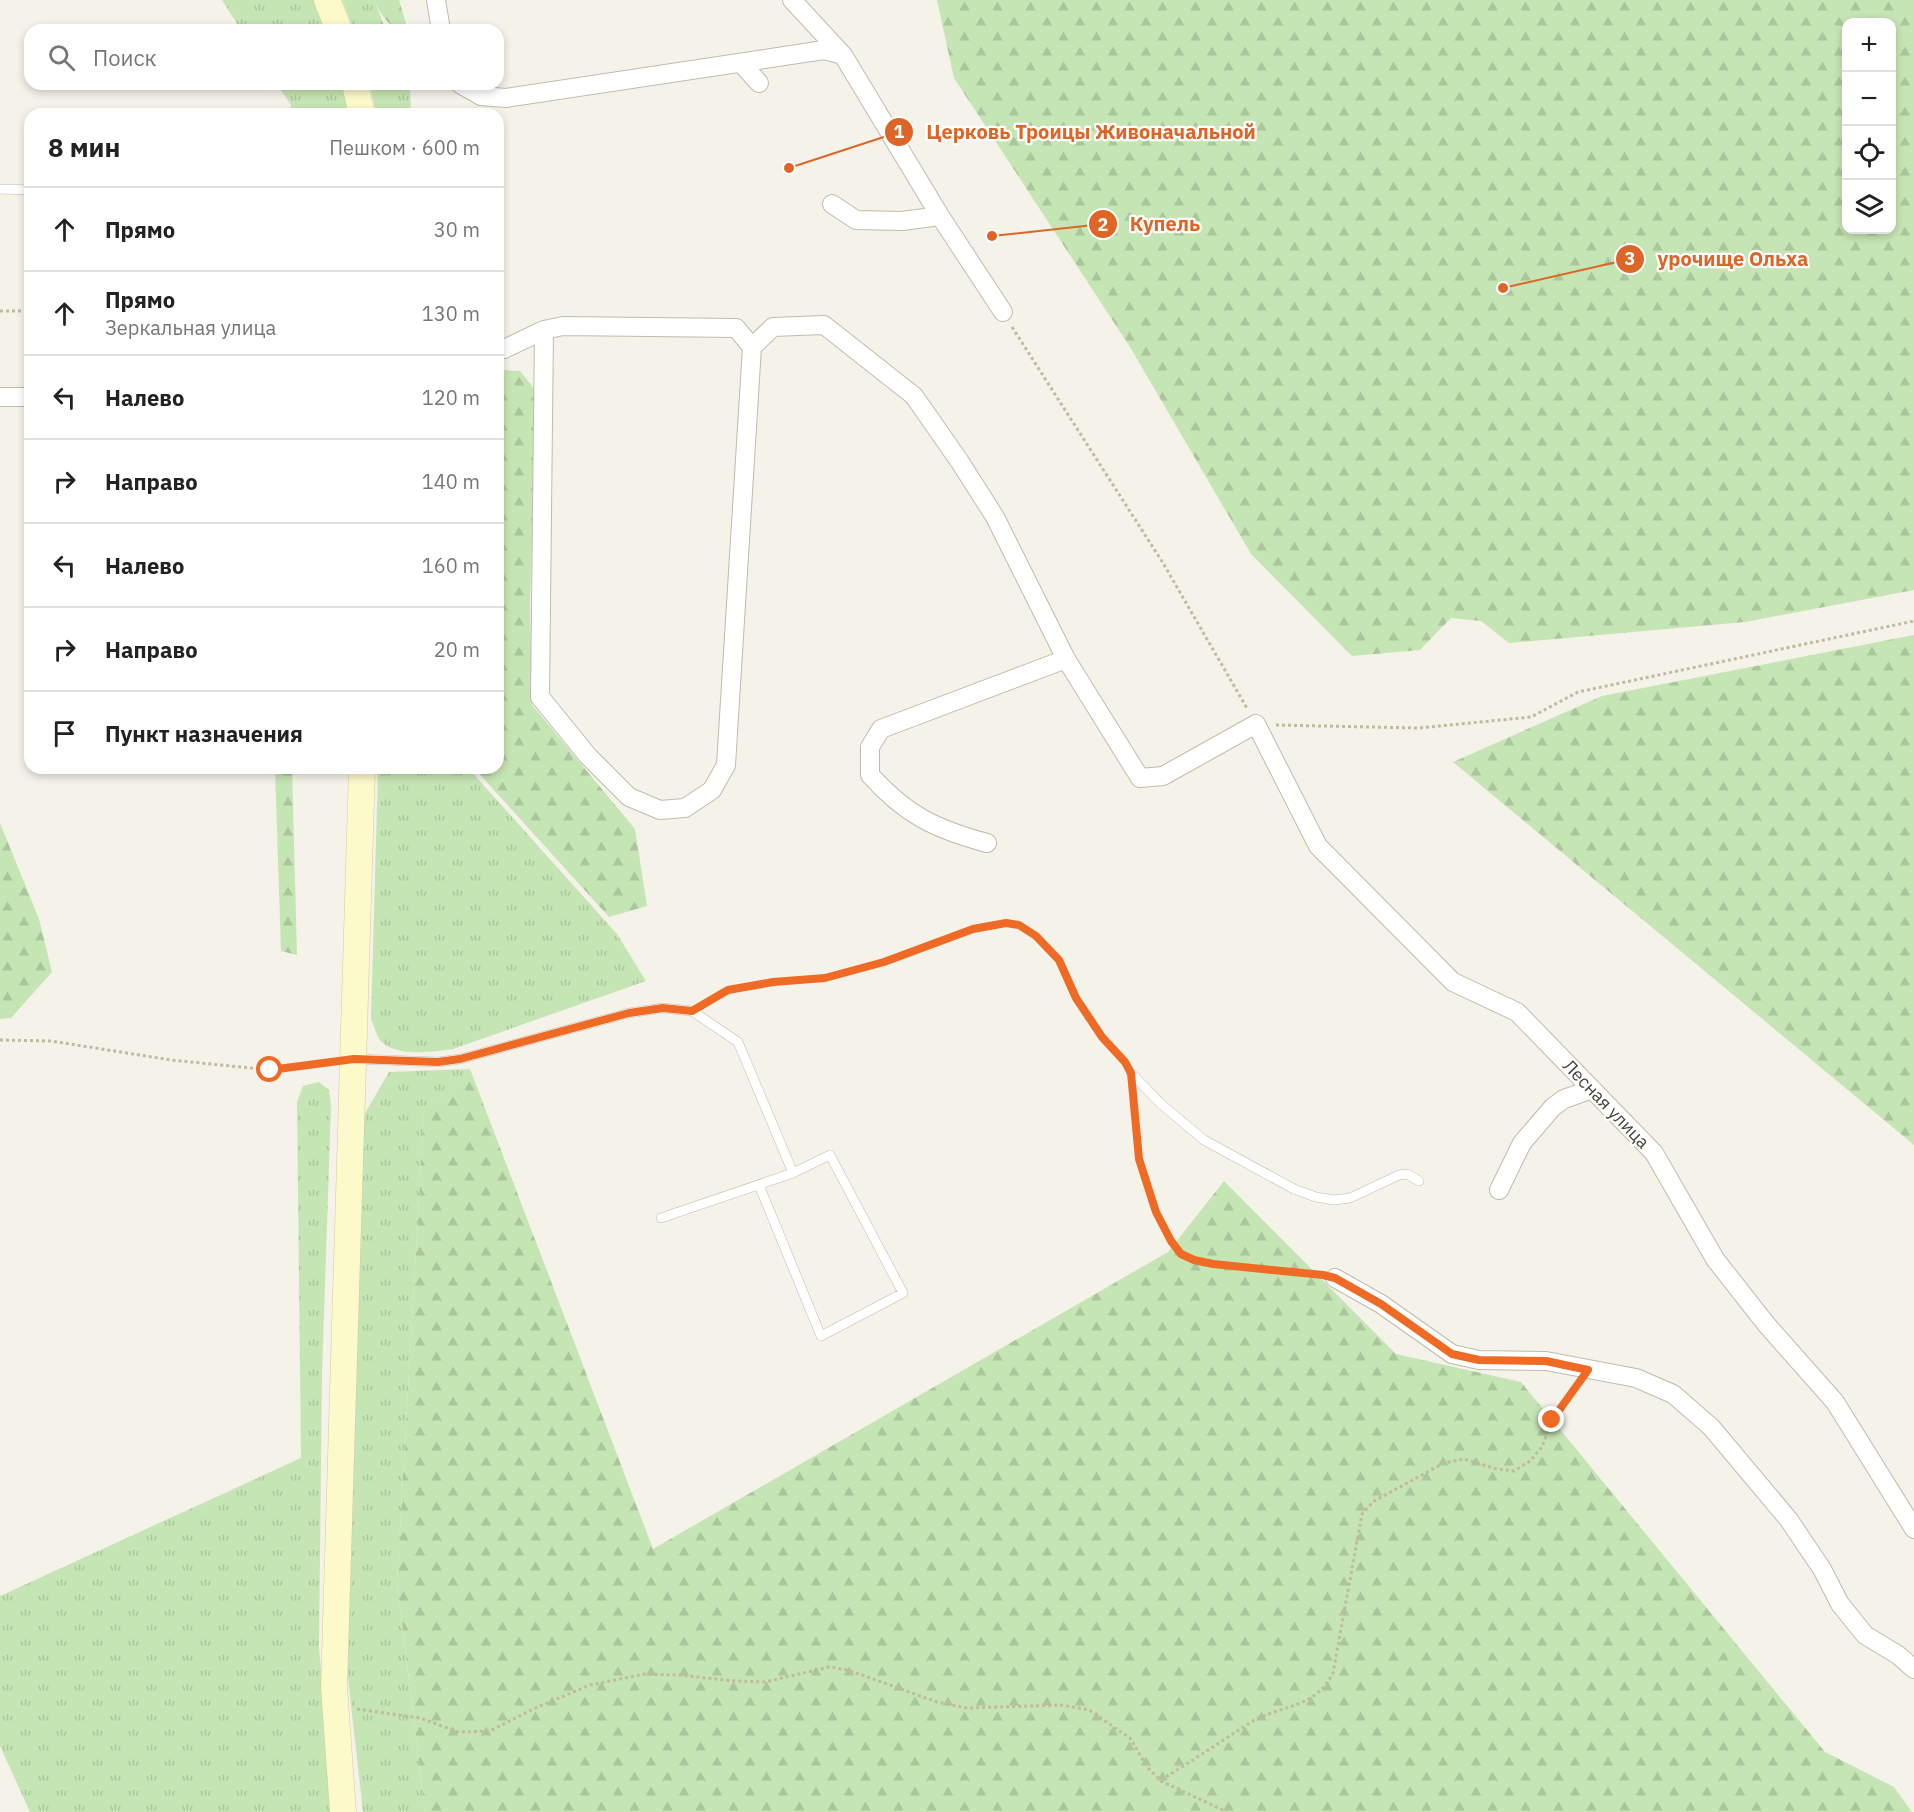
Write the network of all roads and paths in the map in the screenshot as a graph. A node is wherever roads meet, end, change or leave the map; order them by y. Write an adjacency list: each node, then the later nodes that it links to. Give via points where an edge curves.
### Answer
1 (327, 0): 4 (street)
2 (436, 0): 5 (street)
3 (792, 0): 6 (street)
4 (337, 24)
5 (440, 24)
6 (843, 55): 7 (street, via 824,50); 15 (street)
7 (741, 63): 8 (street); 10 (street, via 506,98 481,96)
8 (759, 83)
9 (356, 90): 11 (street)
10 (470, 90)
11 (361, 108)
12 (0, 189): 13 (lane)
13 (24, 190)
14 (832, 204): 15 (street, via 856,220 902,221)
15 (940, 216): 18 (street)
16 (0, 311): 17 (path)
17 (24, 311)
18 (1003, 312): 26 (path, via 1163,564)
19 (544, 330): 20 (street, via 563,326 736,328); 20 (street, via 540,697 588,756 629,797 660,810 685,808 712,790 726,765); 21 (street)
20 (752, 346): 25 (street, via 773,327 824,325 914,396 995,517)
21 (504, 349)
22 (0, 397): 23 (street)
23 (24, 397)
24 (1914, 621): 26 (path, via 1578,692 1531,717 1419,728)
25 (1066, 659): 26 (street, via 1140,778 1163,776); 28 (street, via 881,729 870,747 870,775 890,797 952,834)
26 (1256, 724): 33 (street, Лесная улица, via 1318,846 1453,982 1517,1012)
27 (362, 774): 31 (street)
28 (987, 843)
29 (692, 1011): 31 (lane, via 663,1008 629,1013 460,1059); 32 (path, via 728,990 825,978 884,962 973,929 1006,923 1019,925 1036,936 1059,960 1076,998); 34 (lane, via 738,1042)
30 (0, 1040): 31 (path, via 51,1041 171,1060 270,1070)
31 (354, 1059): 45 (street, via 334,1687)
32 (1131, 1073): 35 (lane, via 1204,1140 1293,1189 1334,1200 1350,1198 1399,1175 1407,1174); 39 (path, via 1139,1159 1156,1212 1181,1254 1213,1264)
33 (1592, 1089): 37 (street, via 1553,1107 1522,1143); 41 (street, Лесная улица, via 1654,1153 1715,1259 1835,1402)
34 (793, 1173): 36 (lane); 36 (lane, via 830,1155 903,1293 821,1336)
35 (1419, 1181)
36 (759, 1185): 38 (lane)
37 (1499, 1190)
38 (661, 1218)
39 (1335, 1278): 40 (street, via 1381,1304 1452,1354 1479,1360 1546,1361)
40 (1588, 1370): 42 (street, via 1636,1378 1673,1394 1710,1427 1789,1520 1840,1604 1865,1635); 44 (path, via 1552,1420 1542,1447 1514,1471 1464,1459 1444,1463 1374,1501 1362,1514 1333,1673 1326,1686 1315,1696 1250,1723)
41 (1914, 1529)
42 (1914, 1669)
43 (348, 1708): 44 (path, via 420,1718 458,1732 490,1731 590,1685 645,1674 765,1682 829,1667 967,1708 1061,1705 1089,1710 1130,1738 1147,1767)
44 (1161, 1781): 46 (path)
45 (343, 1812)
46 (1227, 1812)

